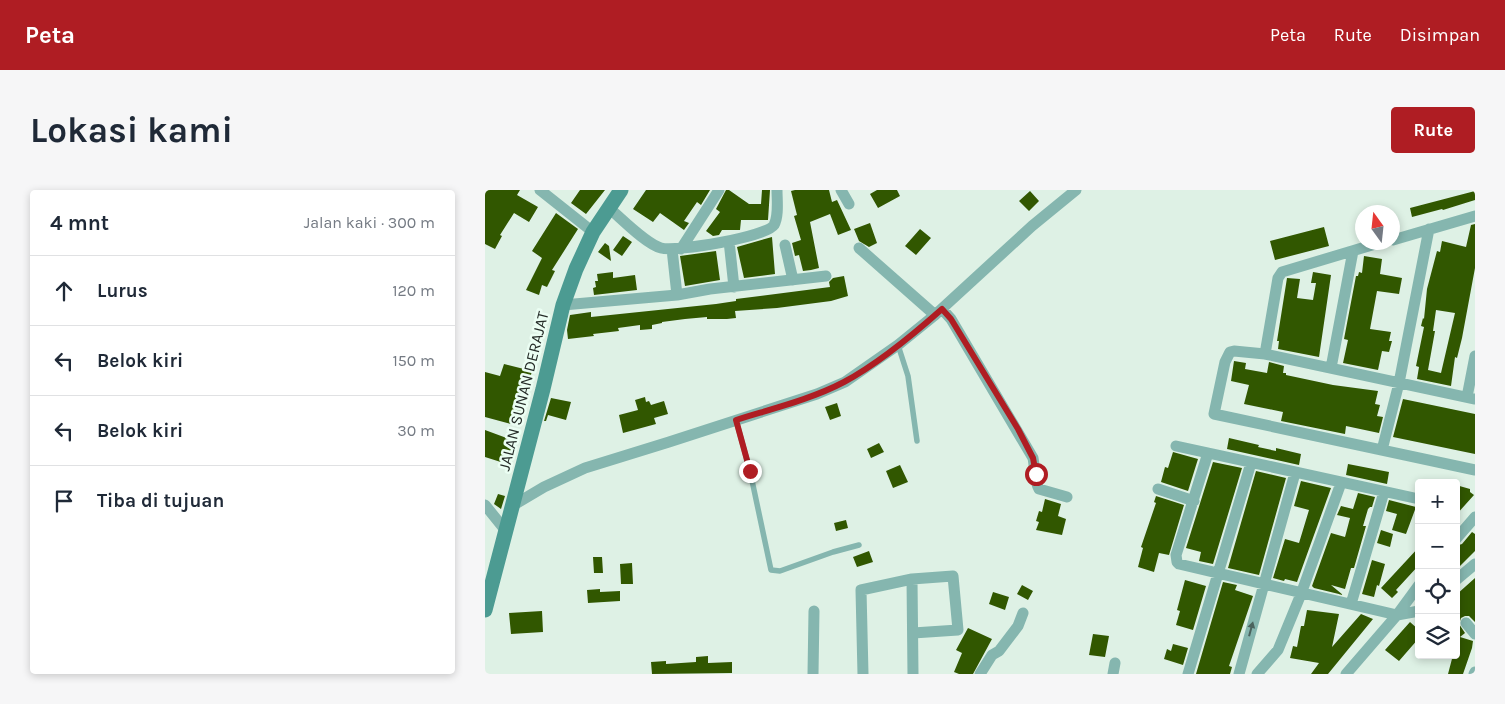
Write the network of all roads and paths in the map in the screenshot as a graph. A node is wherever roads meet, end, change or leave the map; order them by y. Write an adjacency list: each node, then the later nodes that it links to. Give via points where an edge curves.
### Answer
1 (540, 190): 11 (street)
2 (621, 190): 8 (street, JALAN SUNAN DERAJAT)
3 (719, 190): 16 (street)
4 (777, 190): 13 (street, via 773,225 761,233)
5 (841, 190): 7 (street)
6 (1076, 190): 24 (street)
7 (849, 204)
8 (609, 208): 11 (street, JALAN SUNAN DERAJAT); 16 (street, via 660,248)
9 (1475, 216): 10 (street)
10 (1429, 229): 12 (street); 29 (street)
11 (593, 232): 23 (street, JALAN SUNAN DERAJAT)
12 (1400, 238)
13 (729, 241): 16 (street); 21 (street)
14 (785, 245): 20 (street)
15 (859, 248): 24 (street)
16 (676, 249): 22 (street)
17 (1356, 250): 18 (street)
18 (1353, 251): 26 (street, via 1282,272 1278,278); 28 (street)
19 (826, 276): 20 (street)
20 (793, 280): 21 (street)
21 (734, 287): 22 (street)
22 (677, 295): 23 (street)
23 (563, 305): 46 (street, JALAN SUNAN DERAJAT)
24 (938, 312): 25 (street); 42 (street, via 951,319 1018,429 1033,458 1039,489)
25 (898, 345): 31 (street, via 839,385); 32 (lane, via 908,376)
26 (1265, 354): 28 (street); 34 (street, via 1230,352 1214,414)
27 (1475, 356): 30 (street)
28 (1331, 368): 29 (street)
29 (1399, 383): 30 (street); 34 (street)
30 (1471, 398)
31 (736, 420): 46 (street, via 585,468); 50 (lane, via 771,570 780,571)
32 (917, 441)
33 (1176, 446): 35 (street)
34 (1382, 450): 37 (street)
35 (1207, 453): 36 (street); 44 (street)
36 (1251, 463): 38 (street); 52 (street)
37 (1475, 470)
38 (1295, 473): 39 (street); 55 (street)
39 (1341, 483): 41 (street); 57 (street)
40 (1158, 490): 44 (street)
41 (1384, 492): 43 (street); 58 (street)
42 (1067, 497)
43 (1415, 498)
44 (1194, 501): 52 (street, via 1176,555 1177,562)
45 (485, 505): 48 (street)
46 (512, 506): 48 (street, JALAN SUNAN DERAJAT)
47 (1475, 517): 49 (street)
48 (505, 531): 59 (street, JALAN SUNAN DERAJAT)
49 (1460, 534)
50 (859, 545)
51 (1475, 564): 53 (street)
52 (1218, 574): 55 (street); 71 (street)
53 (1460, 577)
54 (912, 579): 65 (street); 65 (street, via 953,576 957,630); 68 (street, via 861,590)
55 (1263, 584): 57 (street); 72 (street, one-way to 55)
56 (1415, 590): 63 (street)
57 (1301, 594): 58 (street); 73 (street, via 1278,650)
58 (1351, 604): 63 (street)
59 (485, 610)
60 (814, 611): 67 (street)
61 (1415, 611): 63 (street)
62 (1023, 613): 70 (street, via 1018,626 999,651 992,655)
63 (1397, 615): 74 (street)
64 (1466, 623): 66 (street)
65 (913, 633): 69 (street)
66 (1475, 634)
67 (813, 674)
68 (863, 674)
69 (913, 674)
70 (981, 674)
71 (1188, 674)
72 (1239, 674)
73 (1257, 674)
74 (1346, 674)

